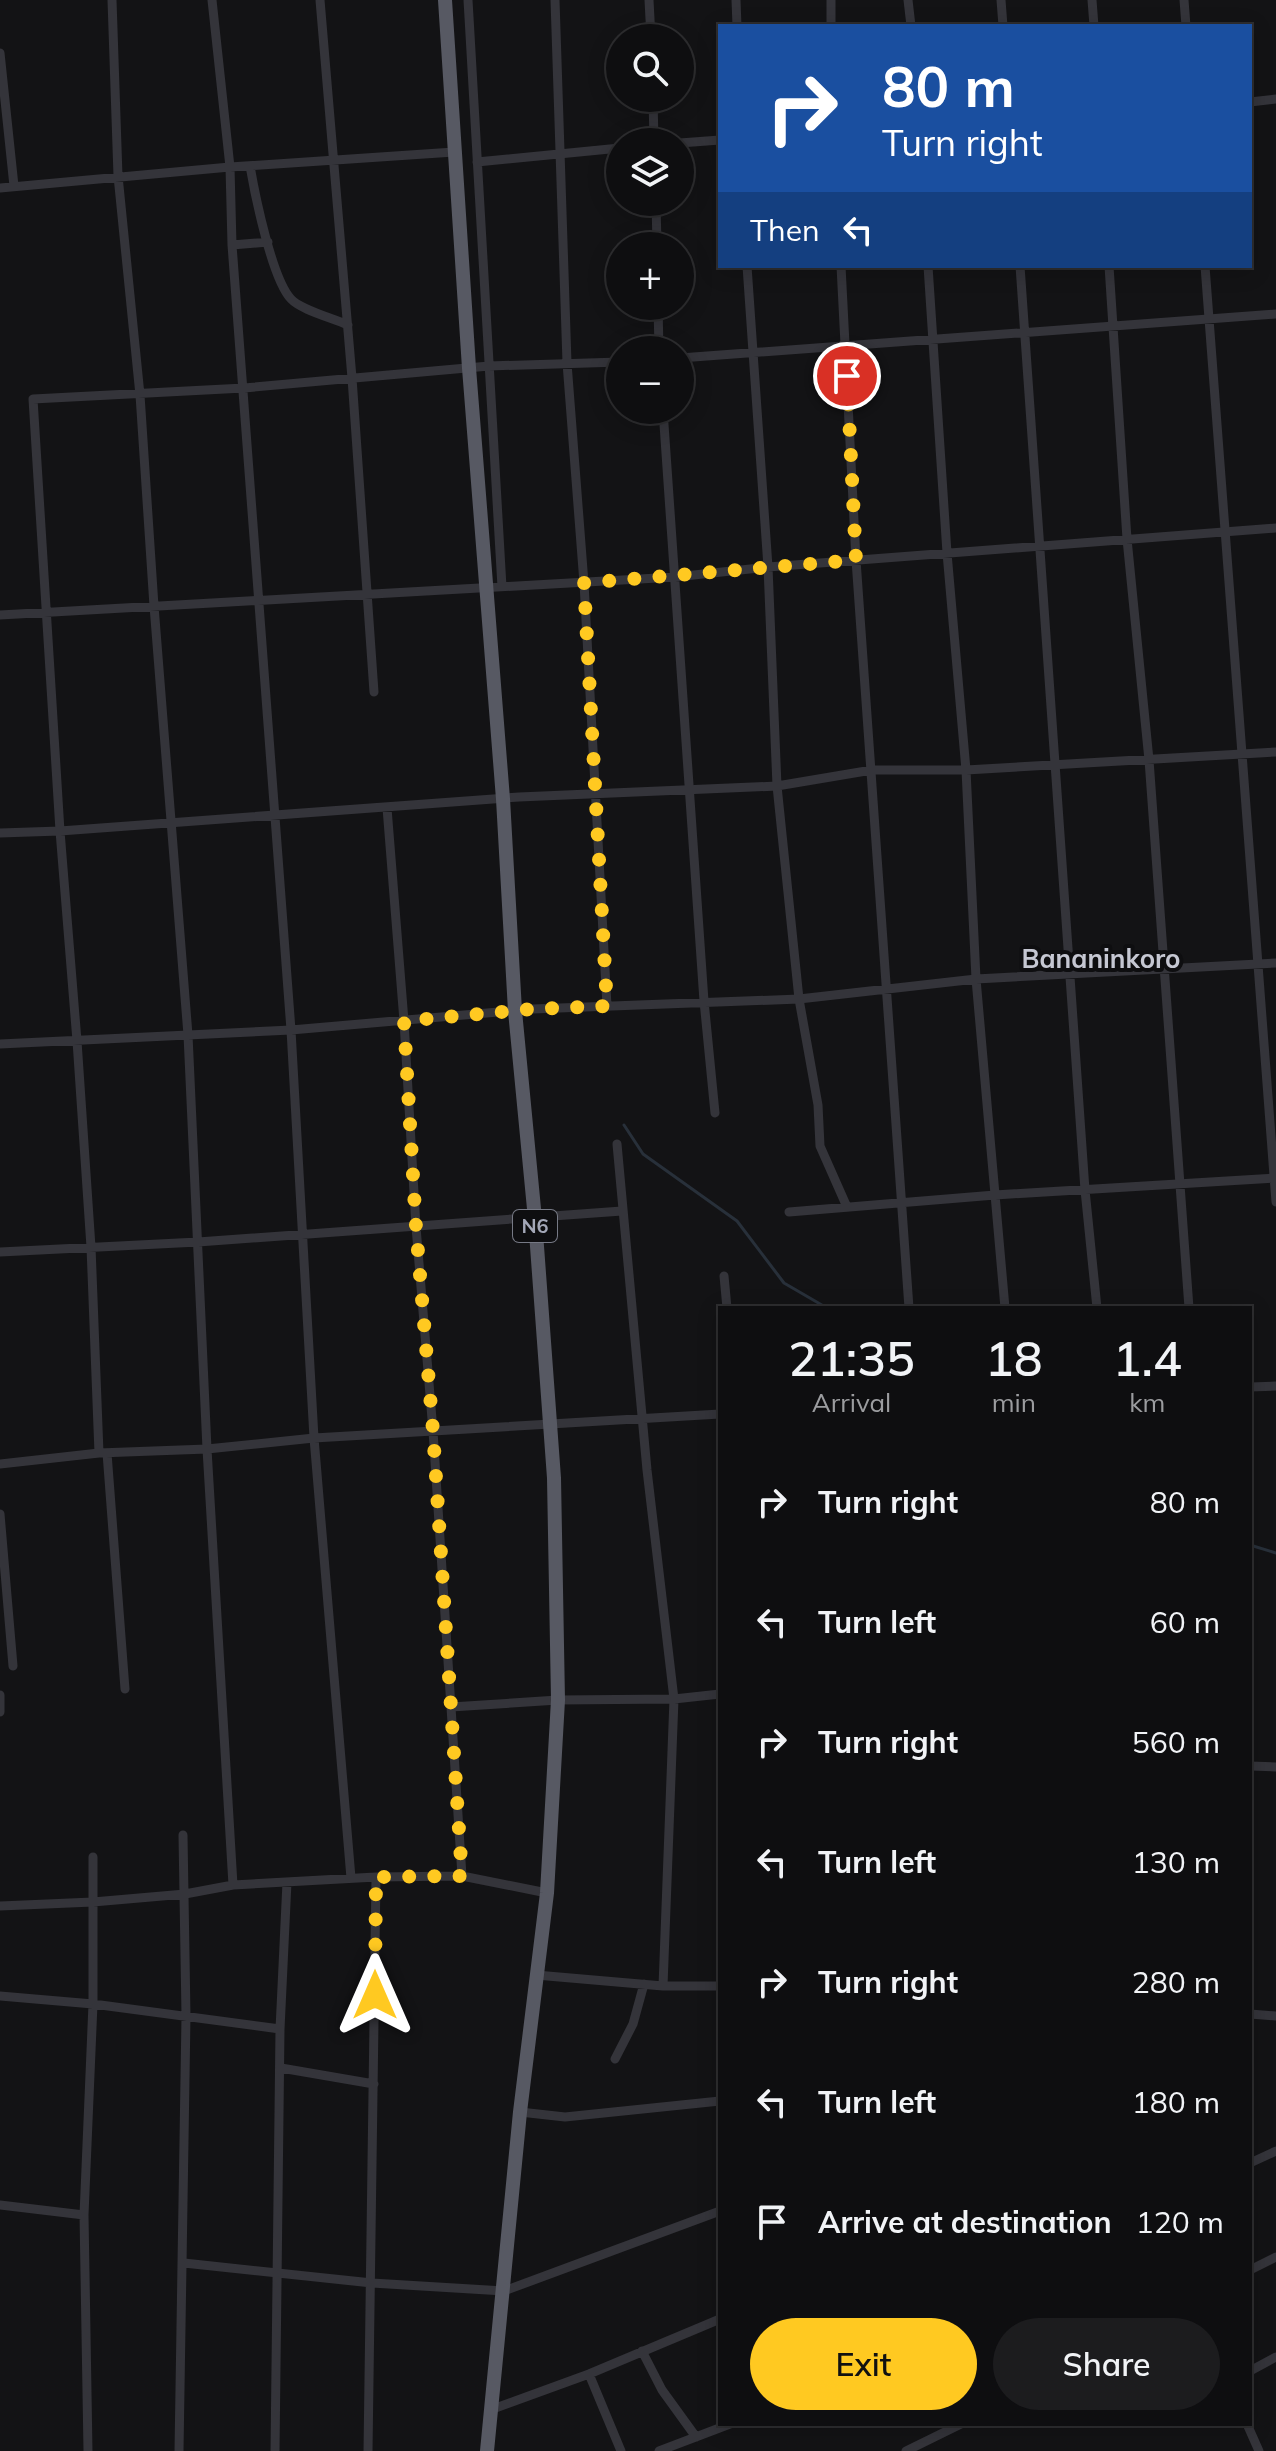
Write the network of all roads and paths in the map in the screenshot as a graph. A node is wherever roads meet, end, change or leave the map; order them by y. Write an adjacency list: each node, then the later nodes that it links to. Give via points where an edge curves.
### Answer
1 (112, 0): 33 (street)
2 (212, 0): 32 (street)
3 (320, 0): 29 (street)
4 (445, 0): 27 (highway, N6)
5 (468, 0): 30 (street)
6 (555, 0): 28 (street)
7 (649, 0): 14 (street)
8 (736, 0): 15 (street)
9 (831, 0): 16 (street)
10 (908, 0): 17 (street)
11 (1001, 0): 18 (street)
12 (1092, 0): 19 (street)
13 (1184, 0): 20 (street)
14 (650, 24)
15 (737, 24)
16 (831, 24)
17 (911, 24)
18 (1003, 24)
19 (1094, 24)
20 (1186, 24)
21 (0, 53): 34 (street)
22 (1276, 99): 23 (street)
23 (1252, 102)
24 (718, 140): 25 (street)
25 (694, 142)
26 (606, 149): 28 (street)
27 (454, 152): 29 (street); 56 (highway, N6)
28 (560, 154): 30 (street); 54 (street)
29 (334, 159): 31 (street); 46 (street)
30 (477, 162): 55 (street)
31 (250, 166): 32 (street); 36 (street)
32 (230, 167): 33 (street); 37 (street)
33 (118, 176): 34 (street); 59 (street)
34 (14, 186): 35 (street)
35 (0, 188)
36 (268, 242): 37 (street); 46 (street, via 290,298)
37 (232, 245): 58 (street)
38 (747, 268): 51 (street)
39 (841, 268): 50 (street)
40 (928, 268): 49 (street)
41 (1020, 268): 48 (street)
42 (1109, 268): 47 (street)
43 (1205, 268): 45 (street)
44 (1276, 314): 45 (street)
45 (1209, 319): 47 (street); 62 (street)
46 (348, 325): 57 (street)
47 (1113, 327): 48 (street); 63 (street)
48 (1024, 333): 49 (street); 64 (street)
49 (932, 339): 50 (street); 65 (street)
50 (845, 346): 51 (street); 66 (street)
51 (753, 352): 52 (street); 67 (street)
52 (694, 357)
53 (606, 362): 54 (street)
54 (567, 363): 55 (street); 69 (street)
55 (489, 366): 56 (street); 70 (street)
56 (469, 368): 57 (street); 70 (highway, N6)
57 (352, 378): 58 (street); 71 (street)
58 (244, 388): 59 (street); 72 (street)
59 (140, 395): 73 (street); 74 (street, via 33,399)
60 (664, 424): 68 (street)
61 (1276, 528): 62 (street)
62 (1226, 532): 63 (street); 78 (street)
63 (1127, 539): 64 (street); 79 (street)
64 (1040, 546): 65 (street); 80 (street)
65 (947, 553): 66 (street); 82 (street)
66 (856, 560): 67 (street); 81 (street)
67 (768, 567): 68 (street); 83 (street)
68 (675, 577): 69 (street); 84 (street)
69 (584, 583): 70 (street); 85 (street)
70 (495, 588): 71 (street); 86 (highway, N6)
71 (369, 595): 72 (street); 76 (street)
72 (258, 601): 73 (street); 88 (street)
73 (154, 606): 74 (street); 89 (street)
74 (46, 612): 75 (street); 90 (street)
75 (0, 615)
76 (374, 692)
77 (1276, 752): 78 (street)
78 (1240, 754): 79 (street); 93 (street)
79 (1149, 760): 80 (street); 94 (street)
80 (1055, 765): 82 (street); 95 (street)
81 (872, 770): 82 (street); 83 (street); 97 (street)
82 (966, 770): 96 (street)
83 (777, 786): 84 (street); 98 (street)
84 (689, 790): 85 (street); 99 (street)
85 (594, 794): 86 (street); 100 (street)
86 (503, 799): 87 (street); 101 (highway, N6)
87 (387, 808): 88 (street); 102 (street)
88 (273, 816): 89 (street); 103 (street)
89 (171, 822): 90 (street); 104 (street)
90 (60, 831): 91 (street); 105 (street)
91 (0, 833)
92 (1276, 963): 93 (street)
93 (1258, 964): 94 (street); 109 (street)
94 (1163, 969): 95 (street); 110 (street)
95 (1069, 974): 96 (street); 111 (street)
96 (976, 979): 97 (street); 112 (street)
97 (887, 987): 98 (street); 114 (street)
98 (799, 999): 99 (street); 115 (street, via 820,1146)
99 (704, 1001): 100 (street); 107 (street)
100 (607, 1006): 101 (street)
101 (515, 1011): 102 (street); 118 (highway, N6)
102 (404, 1021): 103 (street); 119 (street)
103 (291, 1030): 104 (street); 120 (street)
104 (188, 1035): 105 (street); 121 (street)
105 (77, 1041): 106 (street); 122 (street)
106 (0, 1044)
107 (715, 1113)
108 (617, 1144): 116 (street)
109 (1275, 1178): 110 (street); 113 (street)
110 (1180, 1184): 111 (street); 129 (street)
111 (1085, 1190): 112 (street); 128 (street)
112 (995, 1195): 114 (street); 127 (street)
113 (1276, 1202)
114 (900, 1204): 115 (street); 126 (street)
115 (847, 1207): 117 (street)
116 (622, 1211): 118 (street); 133 (street)
117 (789, 1212)
118 (535, 1219): 119 (street); 134 (highway, N6)
119 (416, 1227): 120 (street); 135 (street)
120 (301, 1234): 121 (street); 136 (street)
121 (198, 1242): 122 (street); 137 (street)
122 (91, 1247): 123 (street); 138 (street)
123 (0, 1252)
124 (724, 1276): 125 (street)
125 (727, 1306)
126 (909, 1306)
127 (1005, 1306)
128 (1097, 1306)
129 (1189, 1306)
130 (1276, 1386): 131 (street)
131 (1252, 1387)
132 (718, 1414): 133 (street)
133 (642, 1419): 134 (street); 145 (street)
134 (550, 1423): 135 (street); 146 (highway, N6)
135 (433, 1431): 136 (street); 147 (street)
136 (314, 1438): 137 (street); 155 (street)
137 (207, 1449): 138 (street); 157 (street)
138 (103, 1453): 139 (street); 142 (street)
139 (0, 1464)
140 (0, 1514): 141 (street)
141 (13, 1666)
142 (125, 1689)
143 (718, 1694): 145 (street)
144 (0, 1695): 148 (street)
145 (674, 1699): 146 (street); 164 (street)
146 (558, 1700): 147 (street); 158 (highway, N6)
147 (451, 1707): 153 (street)
148 (0, 1712)
149 (1252, 1766): 150 (street)
150 (1276, 1767)
151 (183, 1835): 159 (street)
152 (93, 1857): 160 (street)
153 (462, 1876): 154 (street); 158 (street)
154 (376, 1877): 155 (street); 174 (street)
155 (351, 1878): 156 (street)
156 (287, 1882): 157 (street); 171 (street)
157 (233, 1885): 159 (street)
158 (547, 1893): 162 (highway, N6)
159 (185, 1894): 160 (street); 169 (street)
160 (93, 1902): 161 (street); 167 (street)
161 (0, 1906)
162 (536, 1975): 163 (street); 176 (highway, N6)
163 (644, 1984): 164 (street); 172 (street, via 633,2024)
164 (663, 1986): 165 (street)
165 (718, 1986)
166 (0, 1996): 167 (street)
167 (93, 2004): 169 (street); 181 (street)
168 (1252, 2014): 170 (street)
169 (186, 2016): 171 (street); 183 (street)
170 (1276, 2016)
171 (280, 2029): 173 (street)
172 (615, 2059)
173 (281, 2068): 174 (street); 185 (street)
174 (374, 2084): 186 (street)
175 (718, 2101): 176 (street, via 565,2117)
176 (520, 2112): 187 (highway, N6)
177 (1276, 2151): 178 (street)
178 (1252, 2162)
179 (0, 2205): 181 (street)
180 (718, 2212): 187 (street)
181 (84, 2215): 198 (street)
182 (1276, 2257): 184 (street)
183 (184, 2263): 185 (street); 199 (street)
184 (1252, 2269)
185 (276, 2272): 186 (street); 200 (street)
186 (372, 2283): 187 (street); 201 (street)
187 (504, 2291): 193 (highway, N6)
188 (718, 2320): 189 (street)
189 (642, 2351): 192 (street); 197 (street)
190 (1276, 2357): 191 (street)
191 (1252, 2370)
192 (589, 2374): 193 (street); 203 (street)
193 (490, 2410): 202 (highway, N6)
194 (725, 2426): 197 (street)
195 (957, 2426): 205 (street)
196 (1248, 2426): 206 (street)
197 (696, 2437): 204 (street)
198 (88, 2451)
199 (179, 2451)
200 (275, 2451)
201 (368, 2451)
202 (487, 2451)
203 (621, 2451)
204 (659, 2451)
205 (906, 2451)
206 (1259, 2451)

